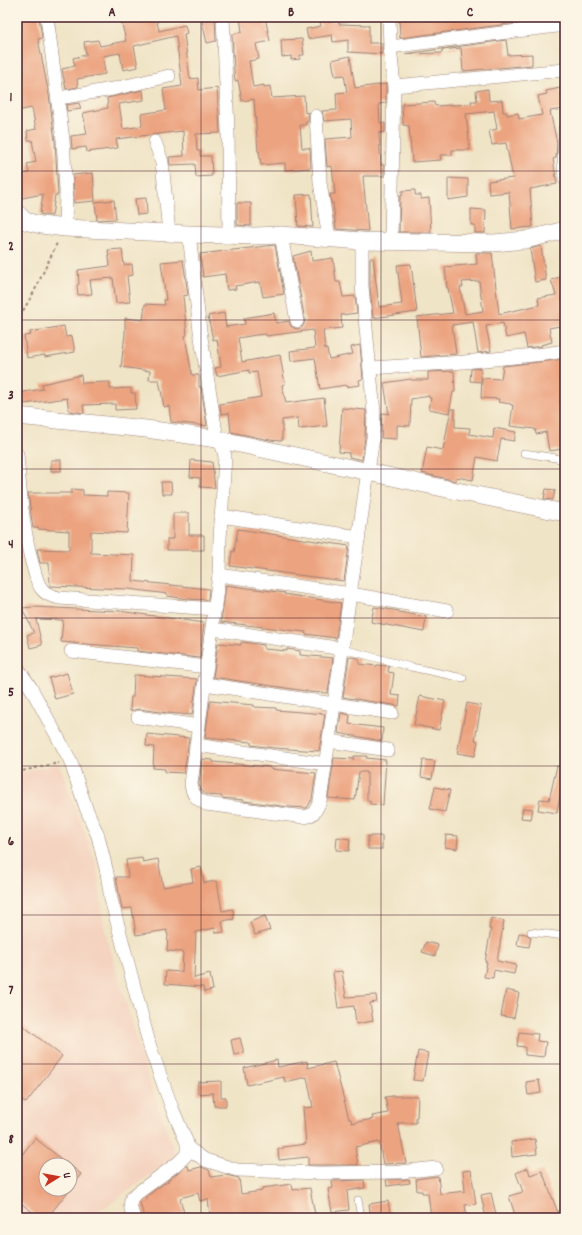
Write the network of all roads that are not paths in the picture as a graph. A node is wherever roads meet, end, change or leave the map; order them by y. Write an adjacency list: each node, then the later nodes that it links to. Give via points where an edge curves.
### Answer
1 (48, 17): 9 (street)
2 (223, 17): 19 (street)
3 (389, 17): 5 (street)
4 (565, 25): 5 (street)
5 (390, 47): 8 (street)
6 (565, 70): 8 (street)
7 (169, 76): 9 (street)
8 (394, 86): 23 (street)
9 (59, 98): 15 (street, via 65,176)
10 (316, 116): 21 (street, via 320,182)
11 (565, 129): 13 (street)
12 (155, 142): 17 (street, via 162,162)
13 (565, 179)
14 (20, 218): 15 (street, via 41,225)
15 (65, 228): 17 (street)
16 (565, 230): 23 (street, via 525,240 494,243)
17 (169, 233): 18 (street)
18 (189, 234): 19 (street); 28 (street, via 200,332)
19 (229, 235): 20 (street)
20 (281, 235): 21 (street); 24 (street)
21 (329, 239): 22 (street)
22 (362, 240): 23 (street); 26 (street, via 362,286)
23 (391, 240)
24 (297, 321)
25 (565, 351): 26 (street, via 444,364)
26 (371, 368): 32 (street, via 374,438)
27 (17, 416): 28 (street)
28 (217, 439): 32 (street); 34 (street, via 225,456)
29 (524, 453): 31 (lane)
30 (17, 454): 38 (street, via 28,550 39,586 44,592 59,598)
31 (565, 461)
32 (368, 471): 33 (street); 35 (street)
33 (565, 513)
34 (221, 516): 35 (street); 36 (street)
35 (359, 537): 37 (street)
36 (219, 575): 37 (street); 38 (street)
37 (351, 594): 39 (street); 41 (street)
38 (215, 609): 40 (street)
39 (447, 611)
40 (213, 629): 41 (street); 44 (street)
41 (343, 649): 45 (lane); 47 (street)
42 (71, 651): 44 (street)
43 (17, 667): 57 (street, via 70,760 102,851 111,899 150,1047)
44 (207, 667): 46 (street)
45 (463, 678)
46 (205, 684): 47 (street); 50 (street)
47 (335, 704): 48 (street); 51 (street)
48 (392, 713)
49 (138, 717): 50 (street)
50 (199, 726): 52 (street)
51 (329, 741): 53 (street); 54 (street)
52 (196, 744): 54 (street); 54 (street, via 190,784 198,800 206,804 309,816 314,814 320,802)
53 (388, 750)
54 (326, 764)
55 (531, 932): 56 (lane)
56 (565, 936)
57 (188, 1148): 58 (street, via 205,1160 237,1170 320,1174 400,1172); 60 (street, via 187,1154 178,1163 132,1197 130,1210)
58 (436, 1168)
59 (358, 1200): 61 (lane)
60 (134, 1218)
61 (361, 1218)

